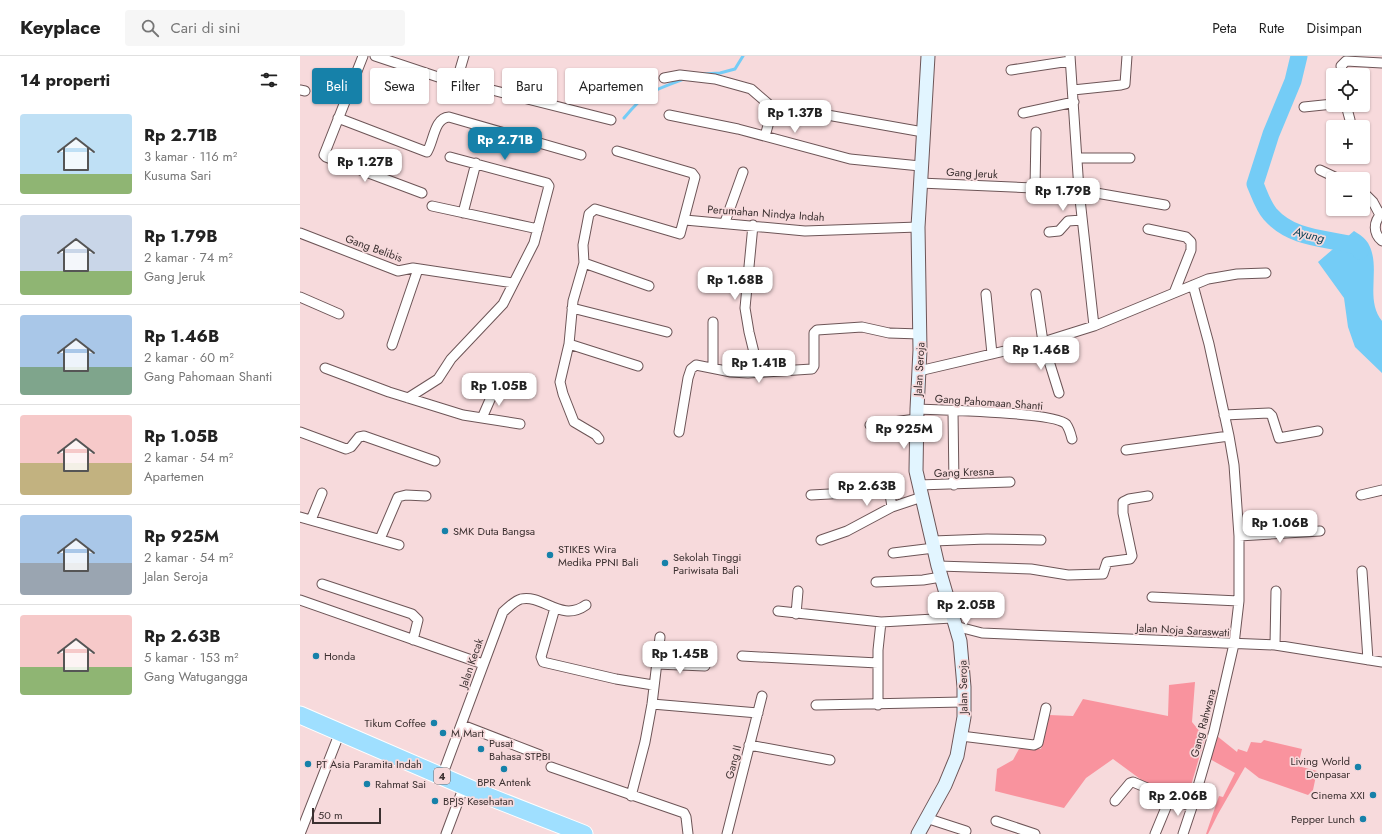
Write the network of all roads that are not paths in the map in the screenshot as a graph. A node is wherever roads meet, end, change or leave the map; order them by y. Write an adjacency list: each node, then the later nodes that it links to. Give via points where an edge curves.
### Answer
1 (363, 56): 22 (street)
2 (376, 56): 11 (street)
3 (464, 56): 8 (street)
4 (928, 56): 25 (street, Jalan Seroja)
5 (1127, 56): 13 (street, via 1125,84)
6 (1070, 58): 10 (street); 13 (street)
7 (1382, 63): 9 (street, via 1346,61 1343,62)
8 (461, 68)
9 (1342, 68)
10 (1011, 70)
11 (437, 77)
12 (664, 78): 18 (street, via 691,75 741,85 751,89)
13 (1073, 90): 15 (street)
14 (494, 93): 23 (street)
15 (1074, 102): 20 (street); 31 (street)
16 (1326, 105): 17 (street)
17 (1304, 107)
18 (773, 108): 25 (street); 27 (street)
19 (1348, 112): 24 (street)
20 (1023, 113)
21 (669, 115): 27 (street)
22 (338, 118): 29 (street, via 427,152 439,121 449,117); 41 (street, via 324,153 326,157)
23 (611, 120)
24 (1350, 120)
25 (923, 132): 34 (street, Jalan Seroja)
26 (1036, 132): 39 (street)
27 (766, 136): 34 (street, via 850,159)
28 (617, 151): 47 (street, via 695,175)
29 (581, 155)
30 (450, 157): 33 (street)
31 (1077, 158): 32 (street); 40 (street)
32 (1130, 158)
33 (476, 163): 45 (street); 52 (street, via 549,184)
34 (920, 166): 38 (street, Jalan Seroja)
35 (1320, 170): 37 (street)
36 (743, 172): 49 (street)
37 (1326, 173)
38 (920, 183): 39 (street, Gang Jeruk); 51 (street, Jalan Seroja)
39 (1035, 188): 40 (street, Gang Jeruk)
40 (1079, 190): 43 (street, Gang Jeruk); 48 (street)
41 (422, 193)
42 (1370, 199): 46 (street)
43 (1165, 205)
44 (432, 206): 45 (street)
45 (463, 213): 52 (street)
46 (1381, 214): 56 (street, via 1375,228)
47 (685, 220): 49 (street, Perumahan Nindya Indah); 57 (street, via 680,234 594,210 589,214 582,245)
48 (1082, 220): 54 (street, via 1068,221 1059,231); 70 (street)
49 (725, 222): 50 (street, Perumahan Nindya Indah)
50 (753, 225): 51 (street, Perumahan Nindya Indah, via 805,231); 81 (street, via 745,308)
51 (918, 227): 72 (street, Jalan Seroja)
52 (538, 229): 60 (street, via 524,265)
53 (1148, 229): 63 (street, via 1186,237 1191,242 1191,250)
54 (1050, 232)
55 (300, 233): 58 (street, Gang Belibis, via 394,269)
56 (1382, 241)
57 (584, 262): 62 (street); 67 (street)
58 (418, 269): 60 (street, Gang Belibis); 75 (street)
59 (1266, 273): 61 (street, via 1237,274 1208,279)
60 (513, 283): 84 (street, via 504,304 451,359 438,379)
61 (1194, 285): 63 (street); 87 (street, Gang Rahwana)
62 (649, 286)
63 (1174, 293): 70 (street)
64 (986, 294): 76 (street)
65 (1036, 294): 73 (street)
66 (300, 297): 68 (street)
67 (572, 308): 71 (street); 74 (street)
68 (339, 314)
69 (713, 322): 79 (street)
70 (1094, 326): 73 (street)
71 (667, 332)
72 (920, 334): 80 (street, Jalan Seroja); 81 (street, via 862,327 817,330 814,333 812,369)
73 (1043, 342): 76 (street); 83 (street)
74 (569, 344): 77 (street); 95 (street, via 561,378 563,394 574,422)
75 (392, 345)
76 (992, 354): 80 (street)
77 (638, 366)
78 (325, 368): 84 (street)
79 (713, 368): 81 (street, via 730,372); 93 (street, via 697,365 691,369)
80 (919, 371): 86 (street, Jalan Seroja)
81 (759, 373)
82 (496, 386): 88 (street)
83 (1059, 393)
84 (408, 398): 88 (street, via 463,415)
85 (953, 411): 86 (street, Gang Pahomaan Shanti); 96 (street, Gang Pahomaan Shanti, via 1062,421 1067,425); 100 (street)
86 (916, 414): 90 (street, Gang Pahomaan Shanti); 102 (street, Jalan Seroja, via 916,471)
87 (1224, 415): 91 (street, via 1269,413 1279,438); 94 (street, Gang Rahwana)
88 (482, 418): 89 (street)
89 (520, 424)
90 (870, 424)
91 (1318, 431)
92 (300, 432): 98 (street, via 346,449 351,447 358,437 364,436)
93 (679, 432)
94 (1229, 436): 97 (street); 112 (street, Gang Rahwana, via 1234,465)
95 (599, 439)
96 (1072, 439)
97 (1126, 450)
98 (435, 461)
99 (1010, 482): 100 (street, Gang Kresna)
100 (954, 484): 102 (street, Gang Kresna)
101 (1382, 490): 104 (street)
102 (920, 491): 108 (street, Gang Kresna); 116 (street, Jalan Seroja)
103 (322, 493): 110 (street)
104 (1361, 495)
105 (426, 496): 113 (street, via 398,497)
106 (811, 496): 108 (street, via 886,491 890,494)
107 (1148, 496): 120 (street, via 1123,502 1132,556 1130,559 1107,562 1103,574 1068,575 1031,568)
108 (892, 507): 114 (street, Gang Kresna, via 847,531)
109 (300, 517): 110 (street)
110 (312, 520): 113 (street)
111 (1320, 531): 112 (street)
112 (1239, 536): 127 (street, Gang Rahwana)
113 (380, 539): 117 (street)
114 (821, 540)
115 (1041, 540): 116 (street, via 987,538)
116 (933, 544): 118 (street); 120 (street, Jalan Seroja)
117 (399, 545)
118 (892, 553)
119 (1362, 571): 141 (street)
120 (939, 572): 121 (street, via 923,580); 133 (street, Jalan Seroja)
121 (876, 582)
122 (322, 584): 136 (street, via 412,614 418,620)
123 (798, 591): 131 (street)
124 (1276, 591): 139 (street)
125 (1152, 597): 127 (street)
126 (300, 600): 136 (street)
127 (1239, 601): 138 (street, Gang Rahwana)
128 (586, 606): 129 (street, Jalan Kecak, via 576,611)
129 (555, 608): 144 (street, Jalan Kecak, via 529,599 522,599 510,605 501,615); 147 (street, via 541,657 543,662)
130 (778, 611): 131 (street, Jalan Noja Saraswati)
131 (796, 614): 132 (street, Jalan Noja Saraswati)
132 (881, 622): 133 (street, Jalan Noja Saraswati); 143 (street)
133 (954, 622): 134 (street, Jalan Noja Saraswati); 137 (street, Jalan Seroja)
134 (982, 633): 137 (street, Jalan Noja Saraswati); 138 (street, Jalan Noja Saraswati)
135 (660, 637): 145 (street)
136 (413, 640): 144 (street)
137 (960, 641): 149 (street, Jalan Seroja)
138 (1234, 644): 139 (street, Jalan Noja Saraswati); 168 (street, Gang Rahwana, via 1214,731)
139 (1275, 645): 141 (street, Jalan Noja Saraswati)
140 (742, 656): 143 (street)
141 (1368, 660): 142 (street, Jalan Noja Saraswati)
142 (1382, 662)
143 (878, 663): 152 (street)
144 (483, 664): 156 (street, Jalan Kecak)
145 (656, 664): 146 (street); 147 (street)
146 (705, 666)
147 (653, 685): 150 (street)
148 (762, 696): 154 (street, Gang II)
149 (964, 702): 152 (street); 158 (street, Jalan Seroja)
150 (652, 704): 154 (street); 165 (street)
151 (816, 705): 152 (street)
152 (878, 705)
153 (1046, 708): 158 (street, via 1038,743 1034,746)
154 (758, 713): 159 (street, Gang II)
155 (300, 715): 157 (highway, 4)
156 (462, 725): 160 (street); 163 (street, Jalan Kecak)
157 (340, 732): 163 (highway, 4); 172 (street)
158 (961, 736): 169 (street, Jalan Seroja, via 952,770)
159 (749, 745): 161 (street); 176 (street, Gang II)
160 (540, 755)
161 (830, 760)
162 (550, 767): 165 (street)
163 (442, 776): 164 (highway, 4)
164 (463, 791): 173 (street); 174 (highway, 4)
165 (631, 796): 175 (street, via 686,814)
166 (1115, 801): 168 (street, via 1132,782)
167 (1167, 805): 179 (street)
168 (1192, 807): 180 (street, Gang Rahwana)
169 (926, 818): 171 (street); 177 (street, Jalan Seroja)
170 (996, 821): 178 (street)
171 (966, 831)
172 (300, 834)
173 (446, 834)
174 (584, 834)
175 (688, 834)
176 (727, 834)
177 (918, 834)
178 (1035, 834)
179 (1155, 834)
180 (1183, 834)

